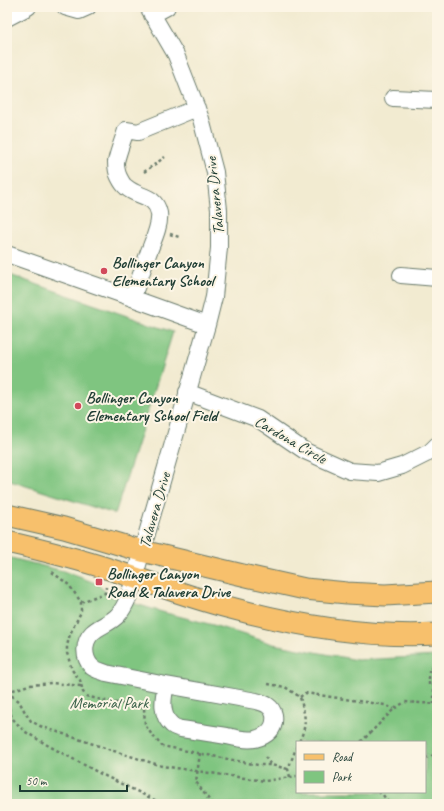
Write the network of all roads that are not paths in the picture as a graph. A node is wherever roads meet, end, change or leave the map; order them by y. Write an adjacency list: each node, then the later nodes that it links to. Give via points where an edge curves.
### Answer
1 (28, 7): 6 (street)
2 (65, 7): 3 (street, via 79,11)
3 (88, 7)
4 (167, 7): 5 (street)
5 (150, 11): 9 (street, Talavera Drive, via 176,55)
6 (7, 18)
7 (393, 98): 8 (street)
8 (437, 100)
9 (196, 108): 13 (street, via 138,132 126,130 116,169 126,187 152,201 159,216 156,232); 14 (street, Talavera Drive, via 215,172 219,210 219,248 214,297)
10 (7, 254): 13 (street)
11 (401, 275): 12 (street)
12 (437, 278)
13 (132, 298): 14 (street)
14 (207, 325): 15 (street, Talavera Drive)
15 (187, 392): 16 (street, Cardona Circle, via 258,419 305,451 350,471 378,473 390,470 430,452); 19 (street, Talavera Drive)
16 (437, 444)
17 (7, 515): 19 (main road, via 64,528)
18 (7, 542): 20 (main road, via 50,552)
19 (142, 551): 20 (street, Talavera Drive); 21 (main road, via 306,588 385,595)
20 (134, 578): 22 (main road, via 231,608 300,625 380,634); 23 (street, Talavera Drive, via 121,612 92,633 87,640 86,655 91,666 97,670)
21 (437, 592)
22 (437, 634)
23 (166, 685): 23 (street, Talavera Drive, via 256,700 270,706 274,713 272,729 254,739 181,729 172,725 163,709)

